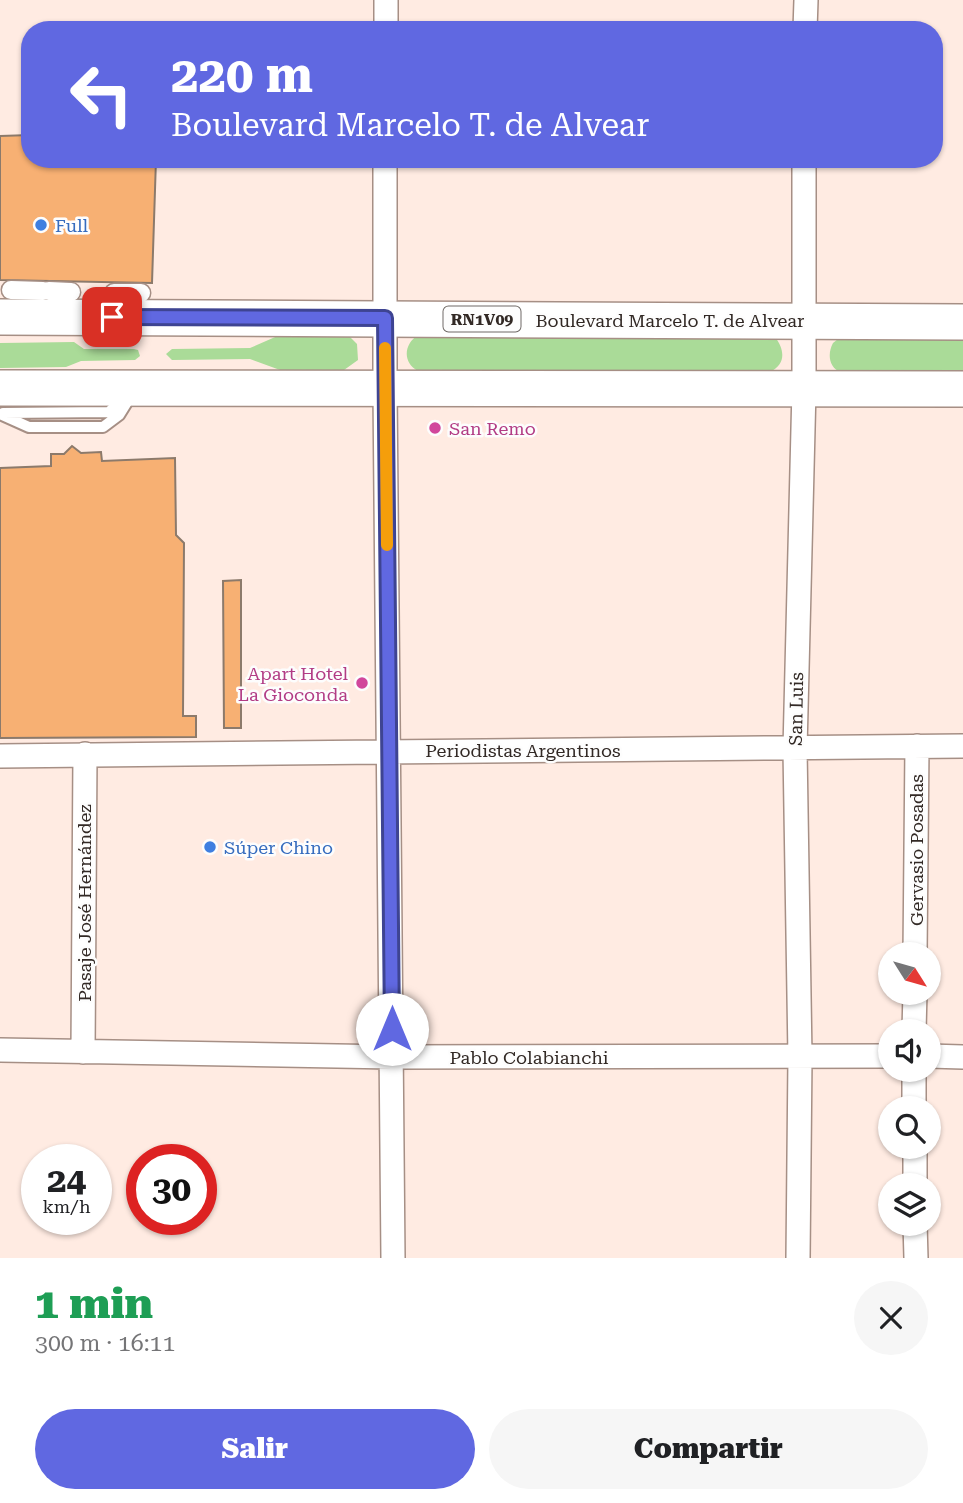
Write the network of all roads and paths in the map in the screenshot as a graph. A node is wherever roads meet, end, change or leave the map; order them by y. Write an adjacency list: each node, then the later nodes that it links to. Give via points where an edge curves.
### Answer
1 (386, 0): 3 (street)
2 (806, 0): 4 (street)
3 (386, 21)
4 (805, 21)
5 (385, 168): 11 (street)
6 (804, 168): 12 (street, San Luis)
7 (71, 292): 10 (street, via 46,291)
8 (114, 292): 9 (street)
9 (141, 293)
10 (5, 303): 11 (main road, Boulevard Marcelo T. de Alvear / RN1V09)
11 (385, 318): 12 (main road, Boulevard Marcelo T. de Alvear / RN1V09); 15 (street)
12 (802, 321): 13 (main road, Boulevard Marcelo T. de Alvear / RN1V09); 16 (street, San Luis)
13 (963, 322)
14 (963, 388): 16 (main road)
15 (385, 389): 16 (main road); 17 (main road, via 135,389); 21 (street)
16 (804, 389): 20 (street, San Luis)
17 (18, 402)
18 (916, 746): 19 (street, Periodistas Argentinos); 20 (street, Periodistas Argentinos); 24 (street, Gervasio Posadas)
19 (963, 746)
20 (795, 749): 21 (street, Periodistas Argentinos); 30 (street, San Luis)
21 (390, 750): 22 (street, Periodistas Argentinos); 29 (street)
22 (85, 754): 23 (street, Periodistas Argentinos); 26 (street, Pasaje José Hernández)
23 (0, 756)
24 (915, 942)
25 (0, 1050): 26 (street, Pablo Colabianchi)
26 (83, 1052): 29 (street, Pablo Colabianchi)
27 (878, 1056): 30 (street, Pablo Colabianchi)
28 (941, 1056): 31 (street)
29 (392, 1057): 30 (street, Pablo Colabianchi); 33 (street)
30 (800, 1057): 34 (street, San Luis)
31 (963, 1057)
32 (915, 1236): 35 (street)
33 (393, 1258)
34 (798, 1258)
35 (916, 1258)

